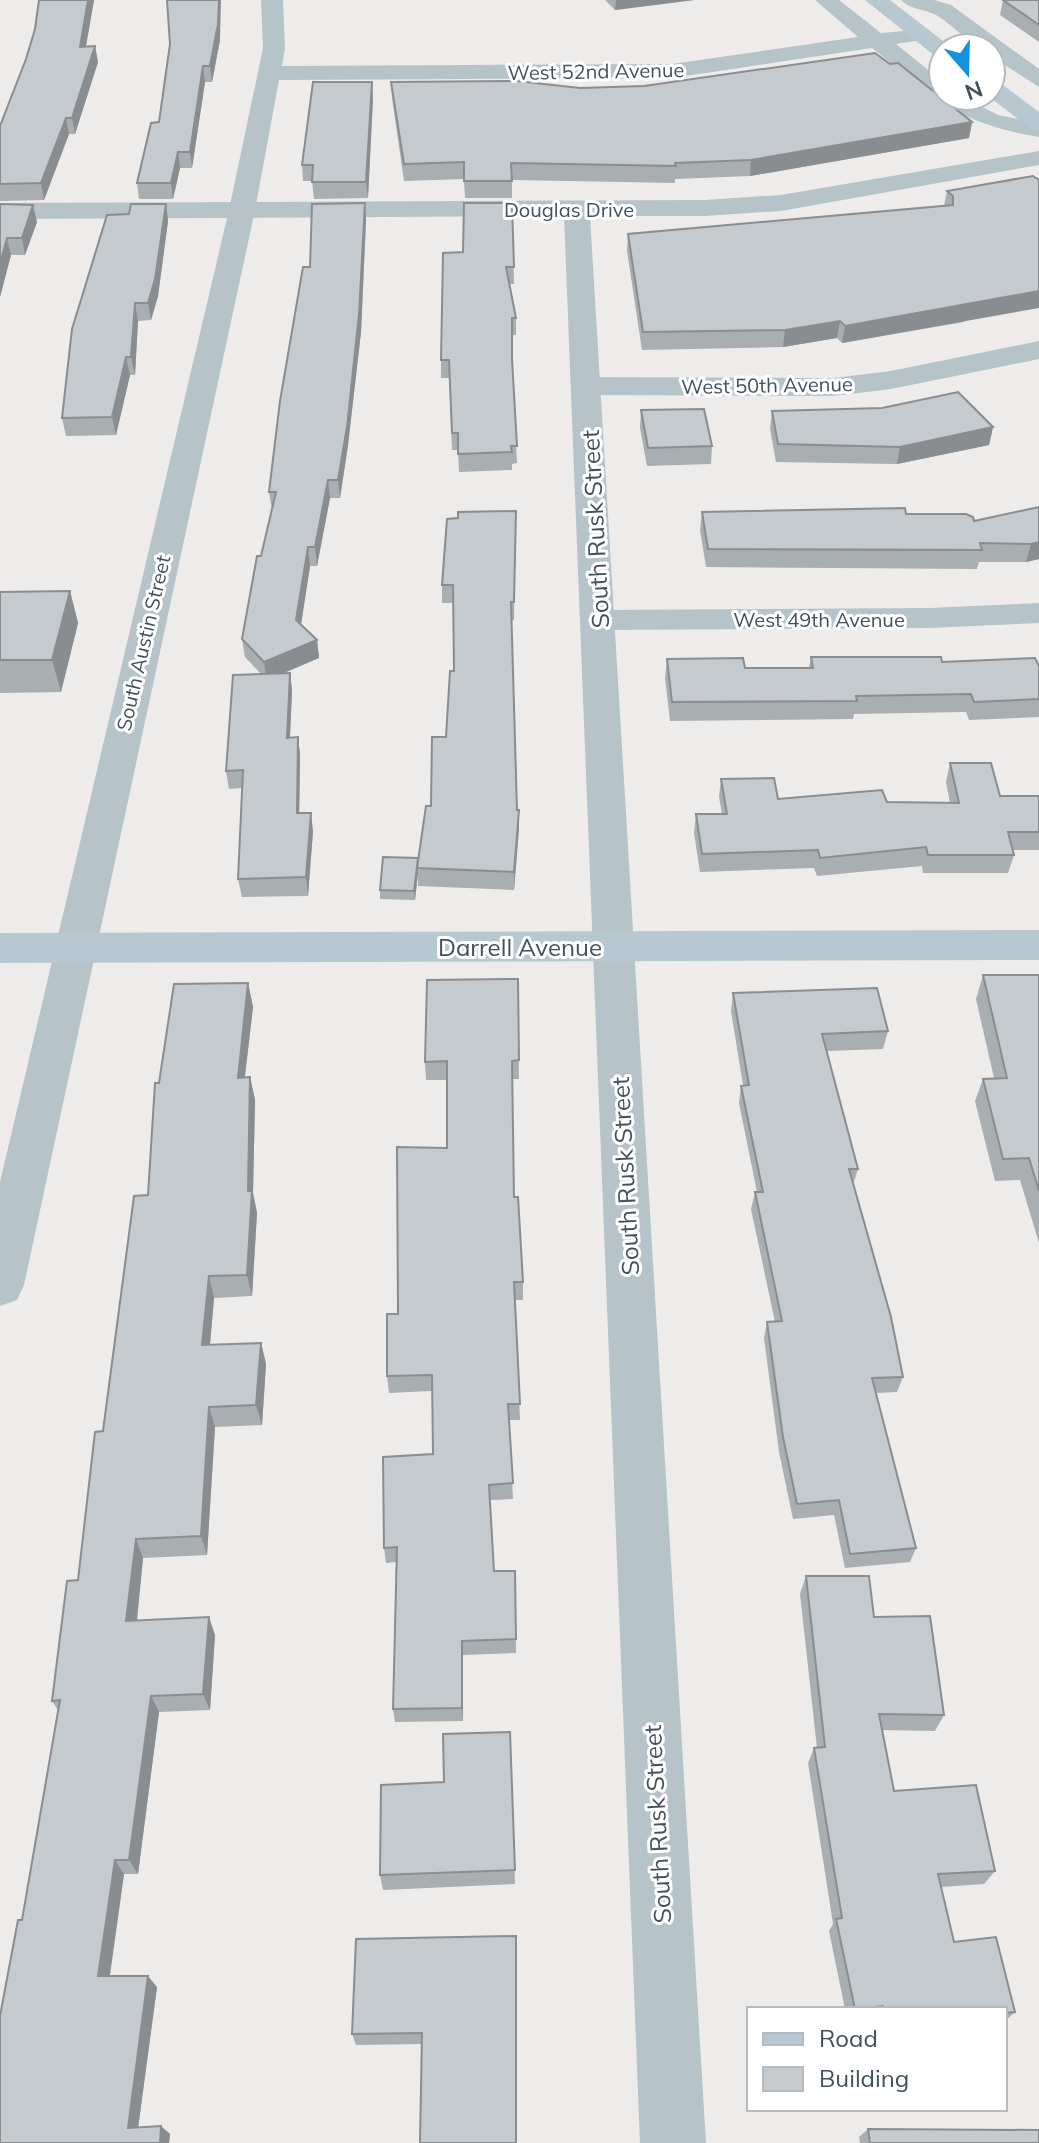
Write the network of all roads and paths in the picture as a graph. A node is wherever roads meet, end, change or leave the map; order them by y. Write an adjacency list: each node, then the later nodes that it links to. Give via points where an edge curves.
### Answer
1 (272, 0): 8 (street, South Austin Street)
2 (826, 0): 7 (street)
3 (876, 0): 5 (main road)
4 (912, 0): 9 (street, via 943,10)
5 (920, 34): 6 (main road); 7 (street, West 52nd Avenue)
6 (927, 39)
7 (877, 40): 8 (street, West 52nd Avenue, via 672,71); 10 (street)
8 (270, 73): 16 (street, South Austin Street)
9 (1039, 80)
10 (927, 81)
11 (1007, 99): 13 (main road)
12 (971, 112): 14 (street)
13 (1039, 124)
14 (1039, 130)
15 (1039, 158): 17 (street, Douglas Drive, via 781,203)
16 (242, 210): 17 (street, Douglas Drive); 18 (street, Douglas Drive); 24 (street, South Austin Street)
17 (577, 210): 20 (street, South Rusk Street)
18 (0, 211)
19 (1039, 350): 20 (street, West 50th Avenue, via 833,387)
20 (587, 386): 22 (street, South Rusk Street)
21 (1039, 613): 22 (street, West 49th Avenue)
22 (600, 620): 25 (street, South Rusk Street)
23 (1039, 945): 25 (main road, Darrell Avenue)
24 (74, 947): 25 (main road, Darrell Avenue); 26 (main road, Darrell Avenue); 27 (street, South Austin Street)
25 (614, 947): 28 (street, South Rusk Street)
26 (0, 948)
27 (0, 1285)
28 (673, 2143)

